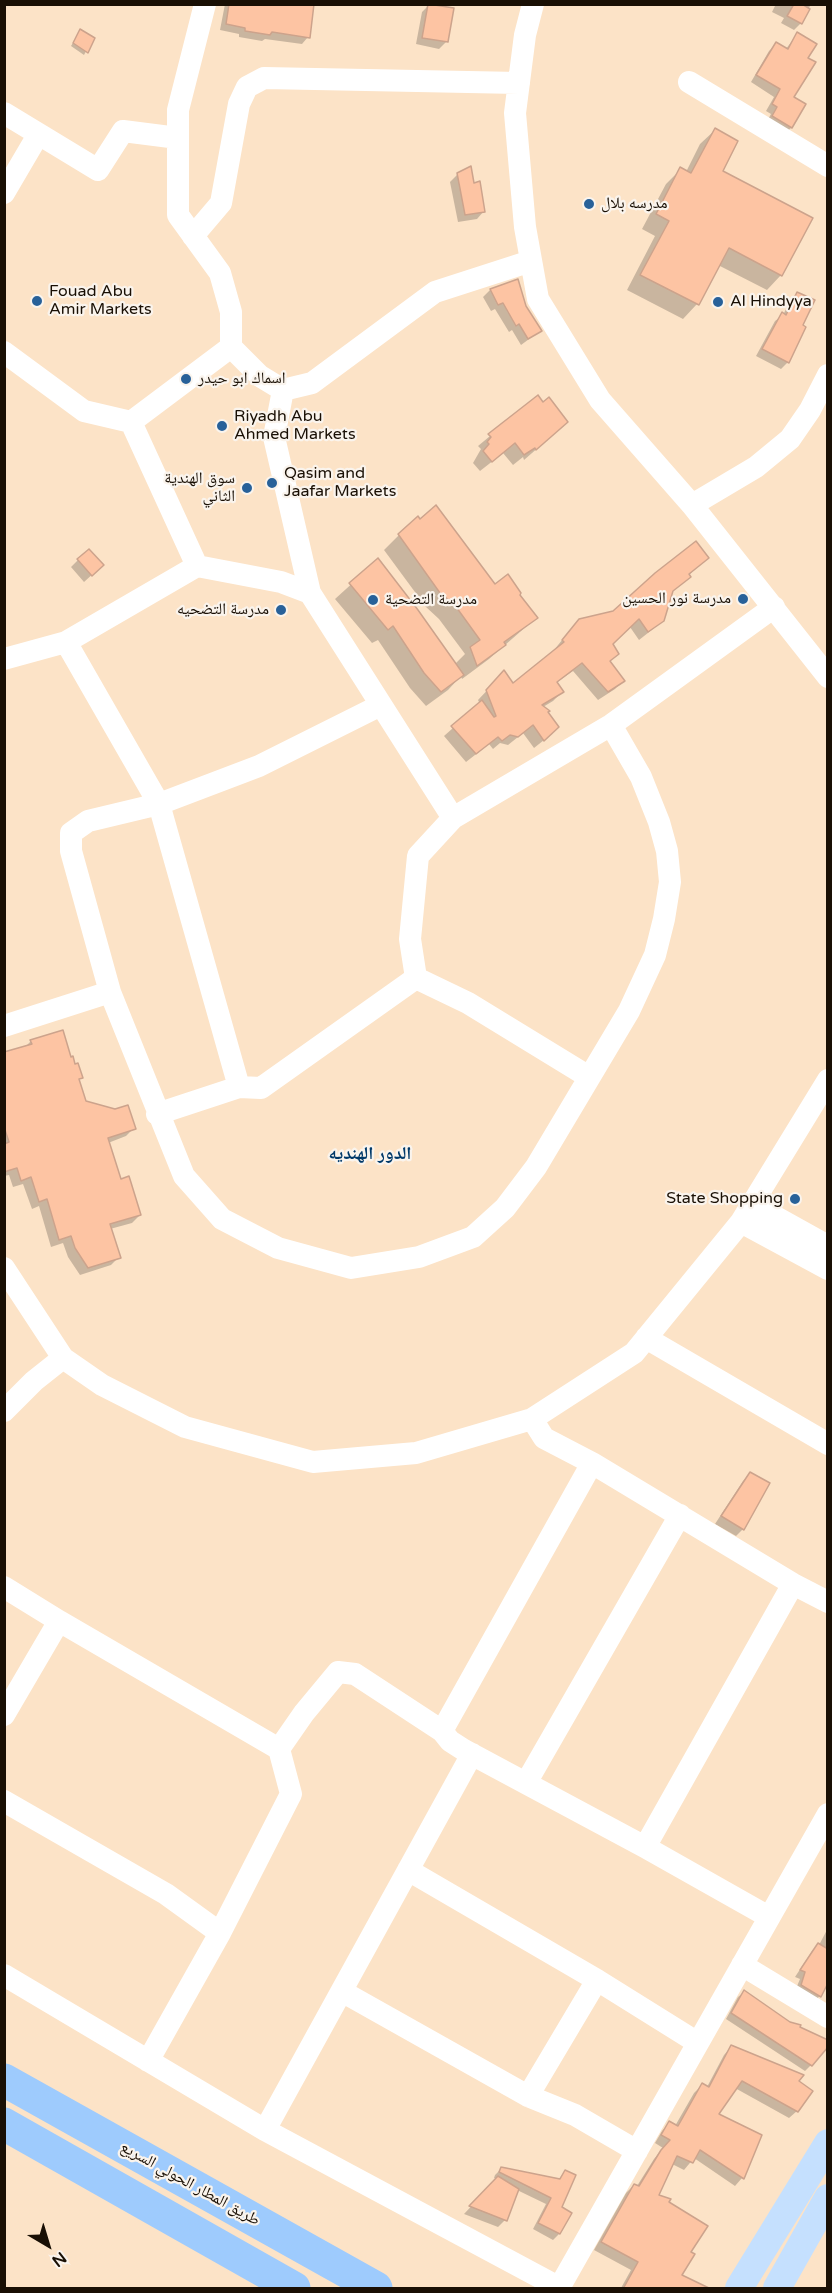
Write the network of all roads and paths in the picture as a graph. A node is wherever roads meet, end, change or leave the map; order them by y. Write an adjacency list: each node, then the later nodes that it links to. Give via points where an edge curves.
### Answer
1 (205, 4): 7 (street, via 178,110)
2 (533, 4): 4 (street)
3 (689, 82): 8 (street)
4 (519, 83): 10 (street, via 264,78 247,87 238,104 221,203); 11 (street, via 514,113)
5 (4, 113): 6 (street)
6 (38, 135): 7 (street, via 98,170 123,130); 9 (street)
7 (178, 138): 10 (street, via 178,215)
8 (828, 166)
9 (4, 193)
10 (193, 236): 12 (street, via 220,273 231,312)
11 (531, 261): 15 (street, via 435,292 312,383); 18 (street, via 538,299 600,400)
12 (231, 346): 15 (street, via 260,376); 17 (street)
13 (6, 356): 17 (street, via 84,411)
14 (828, 375): 16 (street)
15 (283, 390): 20 (street, via 274,437)
16 (819, 415): 18 (street, via 756,466)
17 (131, 422): 19 (street)
18 (693, 505): 21 (street)
19 (197, 566): 20 (street, via 281,582); 22 (street)
20 (310, 593): 25 (street)
21 (774, 607): 24 (street); 26 (street)
22 (66, 642): 23 (street); 27 (street)
23 (4, 659)
24 (828, 677)
25 (381, 705): 27 (street, via 260,766); 28 (street)
26 (611, 725): 28 (street); 32 (street, via 641,777 659,822 670,882 655,955 629,1011)
27 (159, 804): 30 (street, via 88,821 71,833 71,851); 34 (street)
28 (453, 818): 29 (street, via 418,856 410,939)
29 (416, 978): 32 (street, via 468,1003); 34 (street, via 261,1088)
30 (110, 992): 31 (street); 35 (street)
31 (4, 1026)
32 (589, 1077): 35 (street, via 537,1167 506,1208 473,1237 419,1257 351,1268 278,1248 222,1219 184,1176)
33 (828, 1080): 36 (street)
34 (239, 1087): 35 (street)
35 (157, 1114)
36 (747, 1213): 37 (street); 39 (street); 40 (street)
37 (828, 1246)
38 (4, 1268): 41 (street)
39 (828, 1269)
40 (646, 1338): 43 (street, via 634,1353); 44 (street)
41 (63, 1358): 42 (street); 43 (street, via 102,1385 185,1427 313,1462 416,1453)
42 (4, 1411)
43 (532, 1419): 45 (street, via 544,1438)
44 (828, 1444)
45 (592, 1463): 46 (street); 52 (street)
46 (680, 1515): 47 (street); 55 (street)
47 (793, 1584): 49 (street); 58 (street)
48 (4, 1587): 50 (street)
49 (828, 1602)
50 (59, 1621): 51 (street); 53 (street)
51 (4, 1715)
52 (442, 1731): 53 (street, via 355,1674 338,1672); 54 (street, via 450,1741)
53 (279, 1749): 61 (street, via 291,1794)
54 (472, 1754): 55 (street); 59 (street)
55 (526, 1783): 58 (street)
56 (4, 1801): 61 (street, via 166,1894)
57 (828, 1814): 60 (street)
58 (645, 1847): 60 (street)
59 (408, 1870): 64 (street); 65 (street)
60 (769, 1917): 62 (street)
61 (220, 1934): 68 (street)
62 (742, 1965): 66 (street); 67 (street)
63 (4, 1975): 68 (street)
64 (597, 1980): 67 (street); 70 (street)
65 (343, 1992): 70 (street); 72 (street)
66 (828, 2017)
67 (698, 2043): 74 (street)
68 (148, 2061): 72 (street)
69 (4, 2080): 78 (highway, طريق المطار الحولي السريع)
70 (528, 2096): 74 (street, via 575,2115)
71 (4, 2124): 77 (highway)
72 (265, 2130): 76 (street)
73 (828, 2143): 79 (main road)
74 (637, 2151): 76 (street)
75 (828, 2198): 80 (main road)
76 (560, 2288)
77 (294, 2289)
78 (376, 2289)
79 (739, 2289)
80 (777, 2289)

